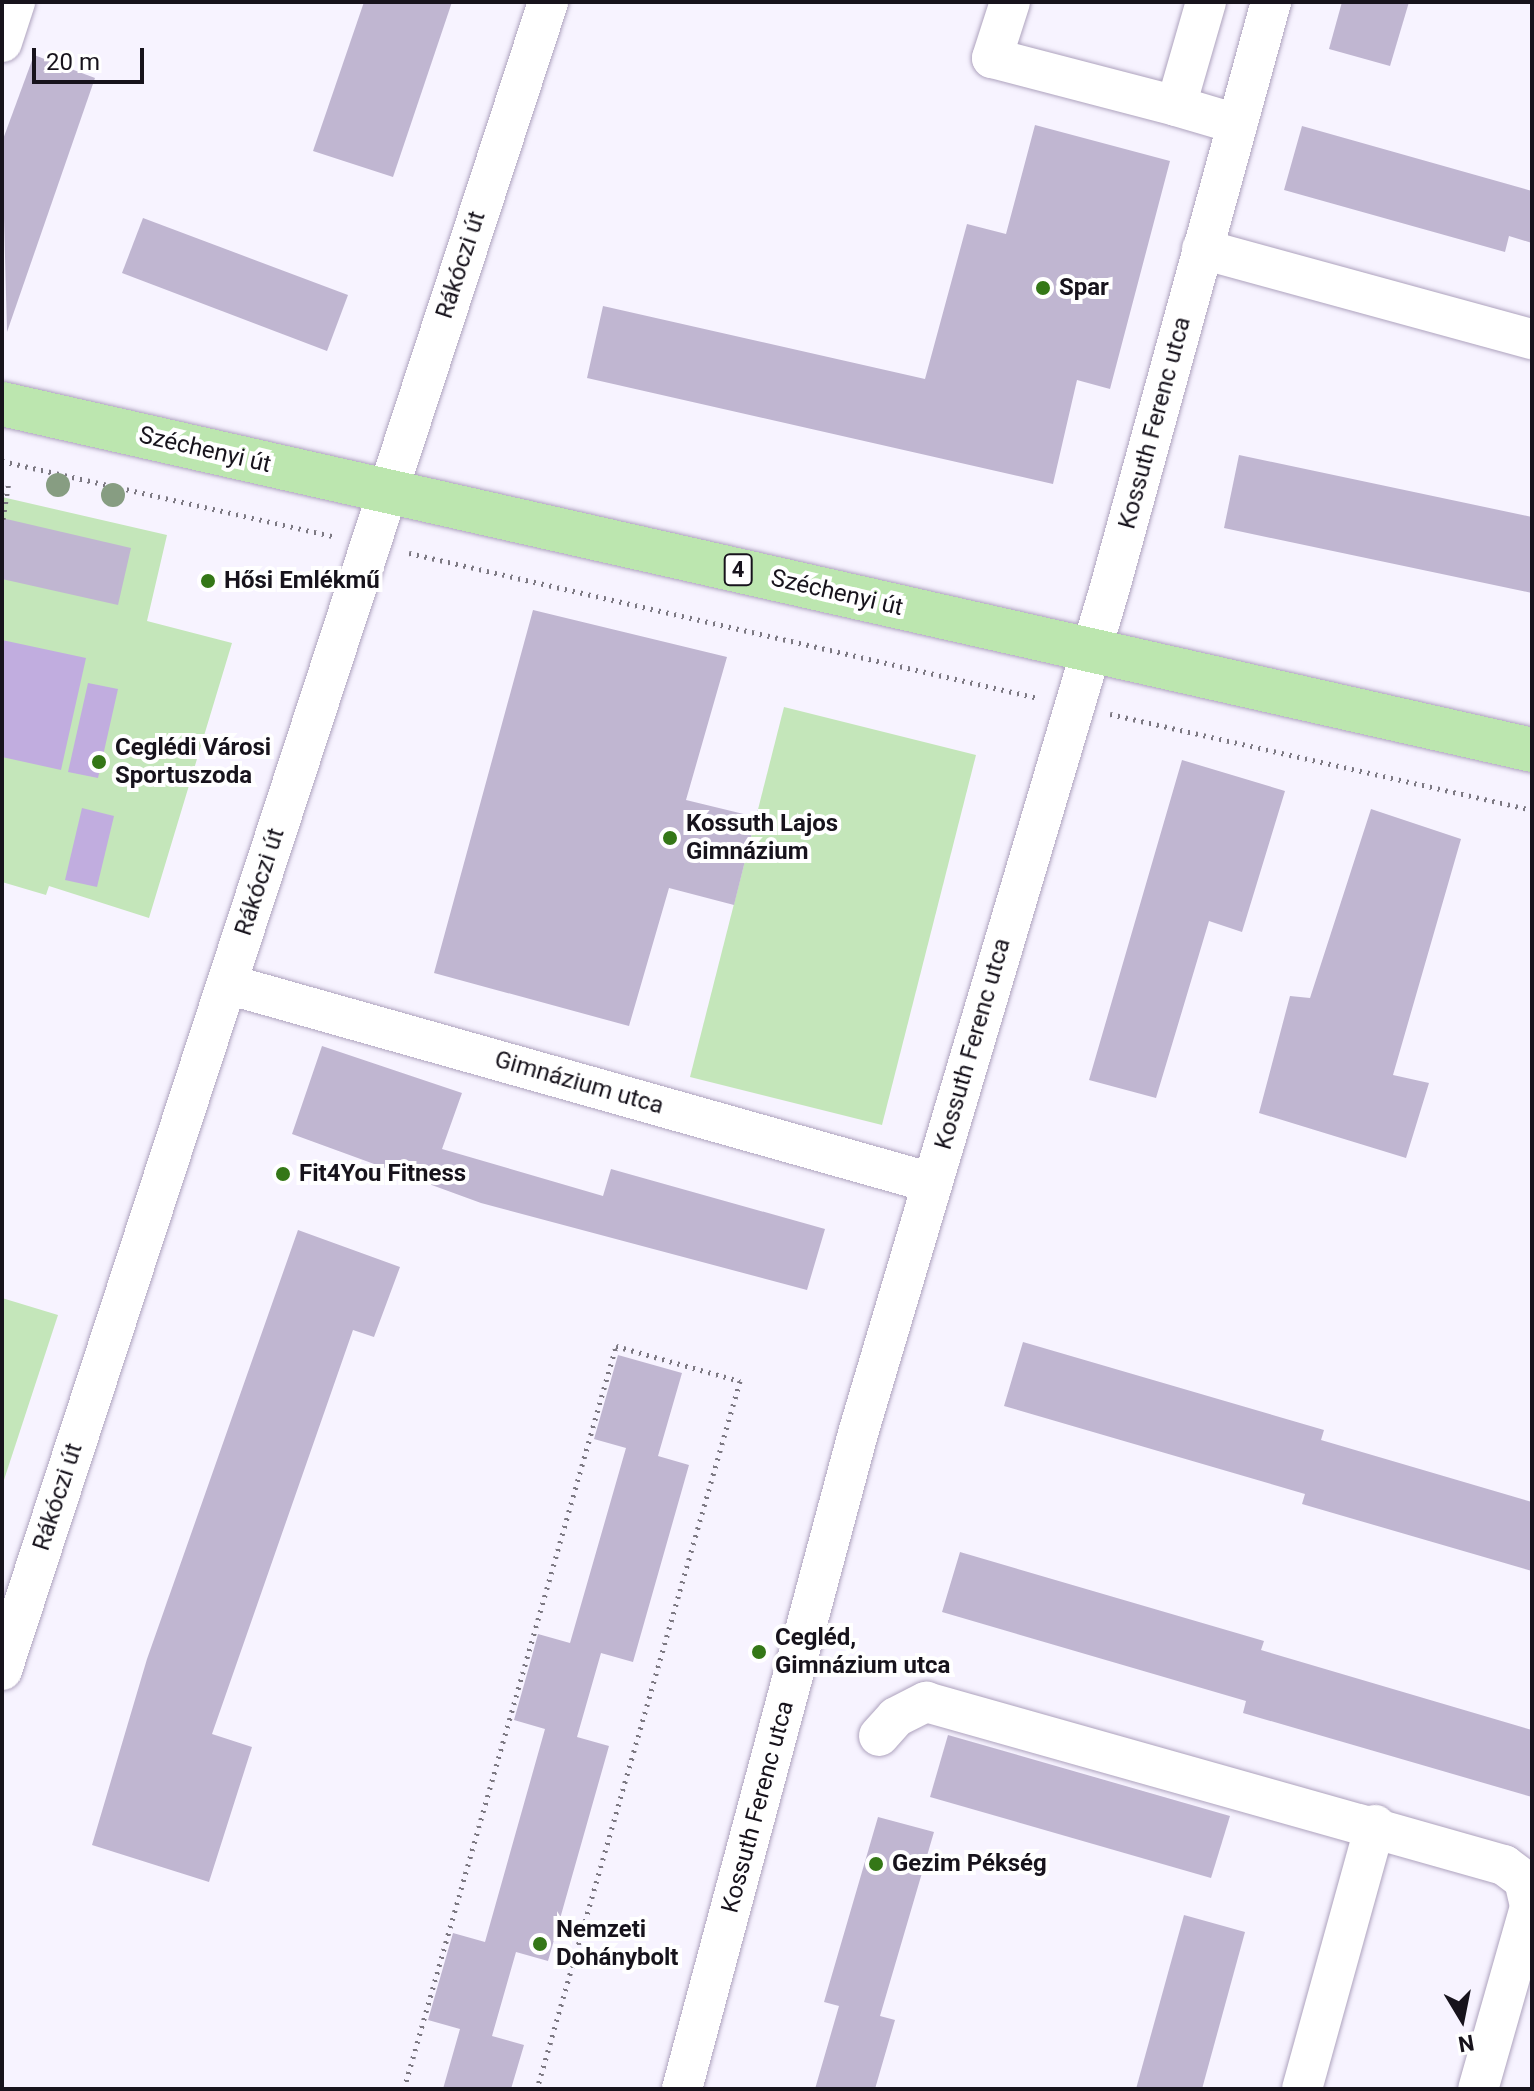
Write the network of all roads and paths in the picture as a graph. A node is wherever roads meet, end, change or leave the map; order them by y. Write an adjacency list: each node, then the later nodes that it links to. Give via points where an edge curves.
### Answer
1 (15, 2): 6 (street)
2 (548, 2): 14 (street, Rákóczi út)
3 (1010, 2): 7 (street, via 992,58)
4 (1206, 2): 7 (street)
5 (1271, 2): 8 (street, Kossuth Ferenc utca)
6 (2, 42)
7 (1176, 106): 8 (street)
8 (1237, 124): 9 (street, Kossuth Ferenc utca)
9 (1202, 249): 10 (street); 17 (street, Kossuth Ferenc utca)
10 (1532, 339)
11 (2, 404): 14 (main road, Széchenyi út / 4)
12 (2, 461): 16 (path)
13 (9, 483): 15 (path)
14 (387, 492): 16 (street, Rákóczi út); 17 (main road, Széchenyi út / 4)
15 (3, 519)
16 (371, 544): 18 (path); 21 (street, Rákóczi út)
17 (1090, 650): 18 (street, Kossuth Ferenc utca); 19 (main road, Széchenyi út / 4)
18 (1073, 706): 20 (path); 22 (street, Kossuth Ferenc utca)
19 (1532, 750)
20 (1532, 810)
21 (227, 984): 22 (street, Gimnázium utca); 23 (street, Rákóczi út)
22 (932, 1183): 28 (street, Kossuth Ferenc utca)
23 (2, 1670)
24 (879, 1736): 25 (street, via 896,1717 926,1702)
25 (1375, 1825): 29 (street); 30 (street, via 1504,1865 1524,1880 1530,1907)
26 (404, 2089): 27 (path, via 616,1346 740,1381)
27 (537, 2089)
28 (682, 2089)
29 (1302, 2089)
30 (1478, 2089)

